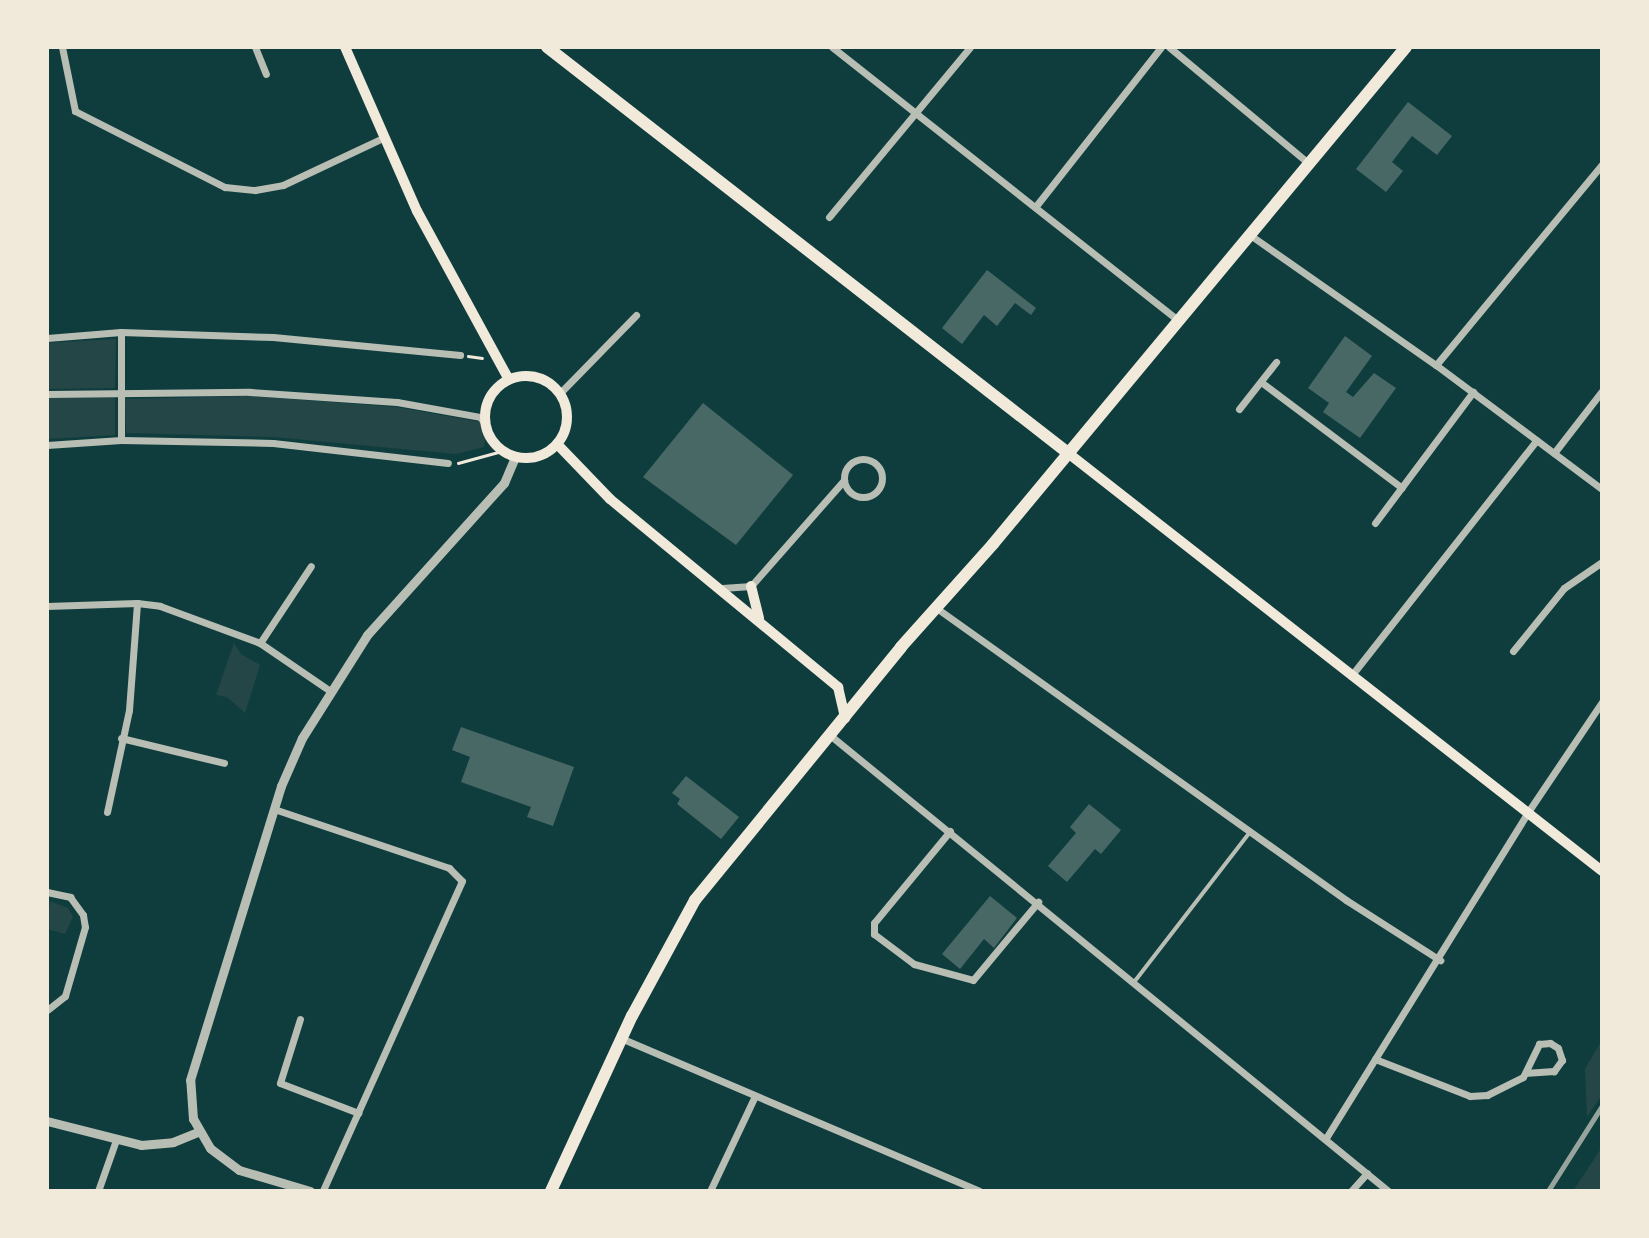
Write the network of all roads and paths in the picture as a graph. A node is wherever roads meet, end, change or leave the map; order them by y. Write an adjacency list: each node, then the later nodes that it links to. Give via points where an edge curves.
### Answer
1 (62, 47): 12 (street, via 75,111 225,187 283,186)
2 (256, 47): 10 (street)
3 (345, 47): 12 (main road)
4 (547, 47): 40 (main road)
5 (832, 47): 11 (street)
6 (970, 47): 11 (street)
7 (1161, 47): 15 (street)
8 (1168, 47): 13 (street)
9 (1405, 47): 13 (main road)
10 (265, 74)
11 (915, 115): 15 (street); 16 (street)
12 (383, 138): 23 (main road)
13 (1308, 163): 17 (main road)
14 (1602, 164): 25 (street)
15 (1037, 206): 19 (street)
16 (829, 217)
17 (1250, 235): 19 (main road); 25 (street)
18 (636, 315): 30 (street)
19 (1178, 320): 40 (main road)
20 (121, 332): 21 (street); 22 (street, via 273,337); 29 (street)
21 (47, 338)
22 (460, 355): 23 (path)
23 (500, 360): 26 (main road)
24 (1276, 362): 27 (street)
25 (1436, 365): 31 (street)
26 (509, 380): 30 (main road, via 536,377); 34 (main road, via 489,400)
27 (1261, 382): 33 (street); 45 (street)
28 (1602, 391): 41 (street)
29 (120, 393): 32 (street); 34 (street, via 250,393 397,402 480,418); 35 (street)
30 (560, 393): 38 (main road, via 567,410 566,429)
31 (1473, 393): 36 (street); 45 (street)
32 (47, 394)
33 (1239, 409)
34 (486, 425): 39 (main road)
35 (121, 440): 37 (street); 43 (street, via 273,443)
36 (1537, 440): 41 (street); 58 (street)
37 (47, 445)
38 (558, 445): 42 (main road, via 537,457); 51 (main road, via 610,499)
39 (502, 451): 42 (main road); 43 (path, via 470,463)
40 (1068, 453): 54 (main road); 58 (main road)
41 (1554, 453): 46 (street)
42 (515, 457): 59 (street, via 504,483 367,635)
43 (448, 463)
44 (844, 480): 44 (street, via 855,495 868,496 880,485 881,473 874,463 858,460 849,466); 50 (street)
45 (1402, 488): 47 (street)
46 (1602, 489)
47 (1375, 523)
48 (1602, 562): 57 (street, via 1564,588)
49 (311, 566): 56 (street)
50 (751, 586): 51 (street, via 732,591); 55 (main road, via 756,614)
51 (721, 588): 55 (main road)
52 (137, 603): 53 (street); 56 (street, via 223,626); 63 (street, via 132,684)
53 (47, 606)
54 (934, 607): 61 (main road); 68 (street, via 1039,686)
55 (765, 626): 61 (main road, via 838,687)
56 (260, 642): 59 (street)
57 (1513, 652)
58 (1351, 676): 67 (main road)
59 (329, 691): 65 (street, via 292,757)
60 (1602, 702): 67 (street)
61 (845, 718): 62 (main road)
62 (831, 736): 69 (street); 77 (main road, via 695,900)
63 (121, 738): 64 (street); 66 (street)
64 (224, 763)
65 (274, 809): 81 (street, via 449,867 461,881); 83 (street, via 190,1080 189,1104)
66 (107, 812)
67 (1528, 812): 70 (main road); 73 (street)
68 (1251, 830): 73 (street, via 1346,900); 74 (lane)
69 (950, 831): 72 (street); 72 (street, via 874,923 874,934 914,964 973,980)
70 (1602, 871)
71 (47, 892): 75 (street, via 70,897 83,915 85,927 65,996)
72 (1038, 902): 74 (street)
73 (1440, 960): 78 (street)
74 (1135, 981): 84 (street)
75 (47, 1010)
76 (300, 1019): 81 (street, via 280,1083)
77 (623, 1039): 80 (street); 90 (main road)
78 (1376, 1059): 79 (street, via 1470,1096 1503,1088); 84 (street)
79 (1528, 1073): 79 (street, via 1554,1072 1562,1060 1558,1048 1545,1042 1535,1047)
80 (754, 1098): 91 (street); 92 (street)
81 (358, 1113): 89 (street)
82 (47, 1121): 85 (street)
83 (198, 1132): 85 (street, via 155,1146); 88 (street, via 210,1148 239,1170)
84 (1326, 1138): 86 (street)
85 (116, 1140): 87 (street)
86 (1367, 1173): 93 (street); 94 (street)
87 (98, 1191)
88 (310, 1191)
89 (323, 1191)
90 (551, 1191)
91 (710, 1191)
92 (979, 1191)
93 (1351, 1191)
94 (1388, 1191)

